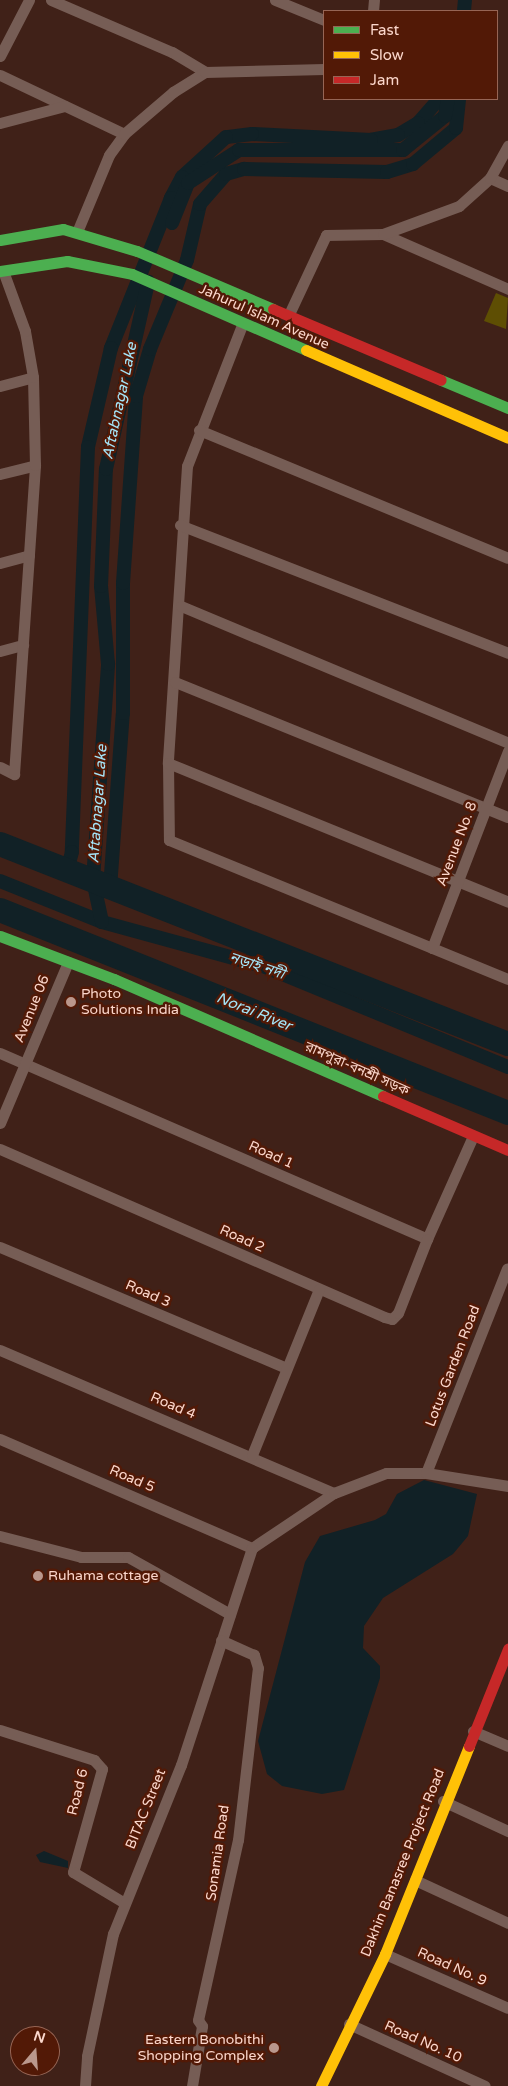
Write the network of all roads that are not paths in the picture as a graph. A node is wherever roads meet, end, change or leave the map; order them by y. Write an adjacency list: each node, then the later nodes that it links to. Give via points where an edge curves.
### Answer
1 (28, 0): 5 (street)
2 (51, 0): 7 (street, via 172,52)
3 (275, 0): 4 (street)
4 (323, 20)
5 (0, 56)
6 (323, 69): 7 (street)
7 (205, 72): 11 (street, via 173,92)
8 (0, 75): 9 (street)
9 (65, 106): 10 (street); 11 (street)
10 (0, 123)
11 (124, 134): 15 (street, via 88,199)
12 (508, 146): 13 (street)
13 (490, 178): 14 (street); 16 (street, via 459,206)
14 (508, 186)
15 (77, 232): 17 (street, Jahurul Islam Avenue, via 49,230); 20 (street, Jahurul Islam Avenue)
16 (383, 234): 19 (street); 20 (street, via 326,235)
17 (0, 240)
18 (1, 271): 21 (street, Jahurul Islam Avenue, via 67,261 132,274); 22 (street, via 24,331)
19 (508, 289)
20 (290, 312): 24 (street, Jahurul Islam Avenue)
21 (242, 325): 25 (street); 26 (street, Jahurul Islam Avenue)
22 (33, 377): 23 (street); 27 (street)
23 (0, 386)
24 (508, 408)
25 (198, 430): 29 (street, via 186,466); 31 (street)
26 (508, 438)
27 (35, 465): 28 (street); 30 (street)
28 (0, 474)
29 (180, 525): 33 (street); 36 (street)
30 (30, 555): 32 (street); 34 (street)
31 (508, 558)
32 (0, 563)
33 (181, 606): 37 (street); 38 (street)
34 (23, 645): 35 (street); 41 (street, via 14,774)
35 (0, 651)
36 (508, 654)
37 (175, 682): 40 (street); 42 (street)
38 (508, 743)
39 (508, 751): 42 (street, Avenue No. 8)
40 (168, 763): 44 (street); 47 (street, via 169,840)
41 (0, 767)
42 (487, 809): 43 (street); 44 (street, Avenue No. 8)
43 (508, 817)
44 (459, 881): 45 (street); 47 (street, Avenue No. 8)
45 (508, 902)
46 (0, 936): 48 (street, রামপুরা-বনশ্রী সড়ক)
47 (432, 948): 49 (street)
48 (68, 962): 51 (street, Avenue 06); 53 (street, রামপুরা-বনশ্রী সড়ক)
49 (508, 979)
50 (0, 1053): 51 (street, Road 1)
51 (26, 1064): 52 (street, Avenue 06); 56 (street, Road 1)
52 (0, 1123)
53 (473, 1136): 55 (street, রামপুরা-বনশ্রী সড়ক); 56 (street)
54 (0, 1149): 59 (street, Road 2)
55 (508, 1150)
56 (427, 1239): 59 (street, Road 2, via 392,1319)
57 (0, 1247): 61 (street, Road 3)
58 (507, 1268): 64 (street, Lotus Garden Road)
59 (318, 1290): 61 (street)
60 (0, 1350): 63 (street, Road 4)
61 (284, 1368): 63 (street)
62 (0, 1439): 68 (street, Road 5)
63 (252, 1455): 66 (street, Road 4)
64 (426, 1473): 65 (street); 66 (street, via 386,1473)
65 (508, 1486)
66 (334, 1492): 68 (street)
67 (0, 1536): 69 (street, via 81,1557 128,1557)
68 (252, 1548): 69 (street, BITAC Street)
69 (230, 1614): 70 (street, BITAC Street)
70 (221, 1640): 78 (street, BITAC Street, via 181,1765); 84 (street, Sonamia Road, via 254,1655 258,1668 238,1840 198,2020 202,2026)
71 (507, 1656): 73 (street, Dakhin Banasree Project Road)
72 (0, 1730): 78 (street, Road 6, via 94,1760 102,1769 73,1872)
73 (473, 1731): 74 (street); 75 (street, Dakhin Banasree Project Road)
74 (508, 1746)
75 (443, 1801): 76 (street); 77 (street, Dakhin Banasree Project Road)
76 (508, 1831)
77 (415, 1880): 79 (street); 80 (street, Dakhin Banasree Project Road)
78 (123, 1902): 83 (street, BITAC Street, via 87,2056)
79 (508, 1923)
80 (385, 1954): 81 (street, Road No. 9); 82 (street, Dakhin Banasree Project Road)
81 (508, 2008)
82 (349, 2024): 85 (street, Dakhin Banasree Project Road); 86 (street, Road No. 10)
83 (85, 2086)
84 (192, 2086)
85 (321, 2086)
86 (485, 2086)

